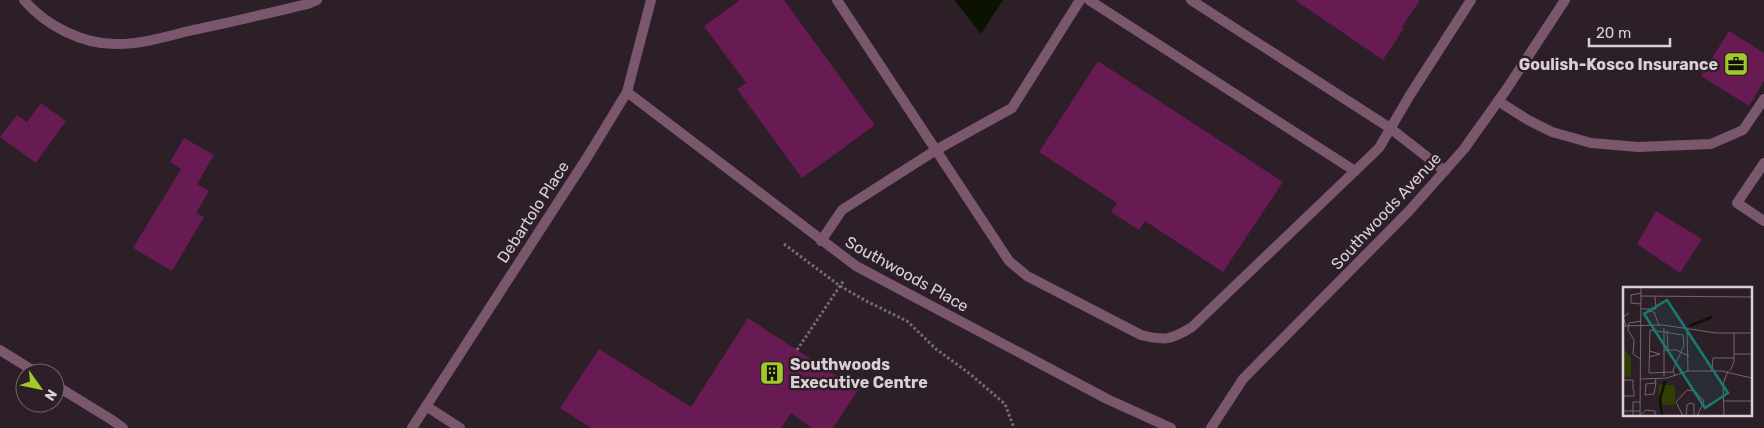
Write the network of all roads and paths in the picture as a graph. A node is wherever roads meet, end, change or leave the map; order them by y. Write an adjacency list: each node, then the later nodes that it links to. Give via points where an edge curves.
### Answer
1 (24, 0): 2 (street, via 43,18 64,31 92,41 117,44 145,41)
2 (317, 0)
3 (651, 0): 10 (street, Debartolo Place)
4 (837, 0): 14 (street)
5 (1080, 0): 14 (street, via 1012,108)
6 (1089, 0): 16 (street)
7 (1191, 0): 13 (street)
8 (1471, 0): 13 (street)
9 (1565, 0): 12 (street, Southwoods Avenue)
10 (627, 92): 19 (street, Southwoods Place); 26 (street, Debartolo Place)
11 (1764, 99): 12 (street, via 1743,130 1711,144 1638,147 1591,142 1552,132)
12 (1498, 101): 17 (street, Southwoods Avenue)
13 (1390, 128): 16 (street, via 1379,148); 17 (street)
14 (936, 150): 16 (street, via 1009,261 1027,276 1141,335 1158,339 1175,337 1192,327); 19 (street, via 842,210)
15 (1764, 163): 18 (street, via 1737,203)
16 (1355, 171)
17 (1445, 171): 32 (street, Southwoods Avenue, via 1243,379)
18 (1764, 221)
19 (821, 240): 31 (street, Southwoods Place, via 856,266 1107,400)
20 (784, 244): 30 (path, via 840,286 907,321 936,349 1005,404)
21 (836, 292): 23 (path)
22 (0, 350): 24 (street)
23 (797, 350)
24 (21, 363)
25 (65, 390): 27 (street)
26 (426, 406): 28 (street, Debartolo Place); 29 (street)
27 (123, 428)
28 (412, 428)
29 (460, 428)
30 (1014, 428)
31 (1171, 428)
32 (1210, 428)

